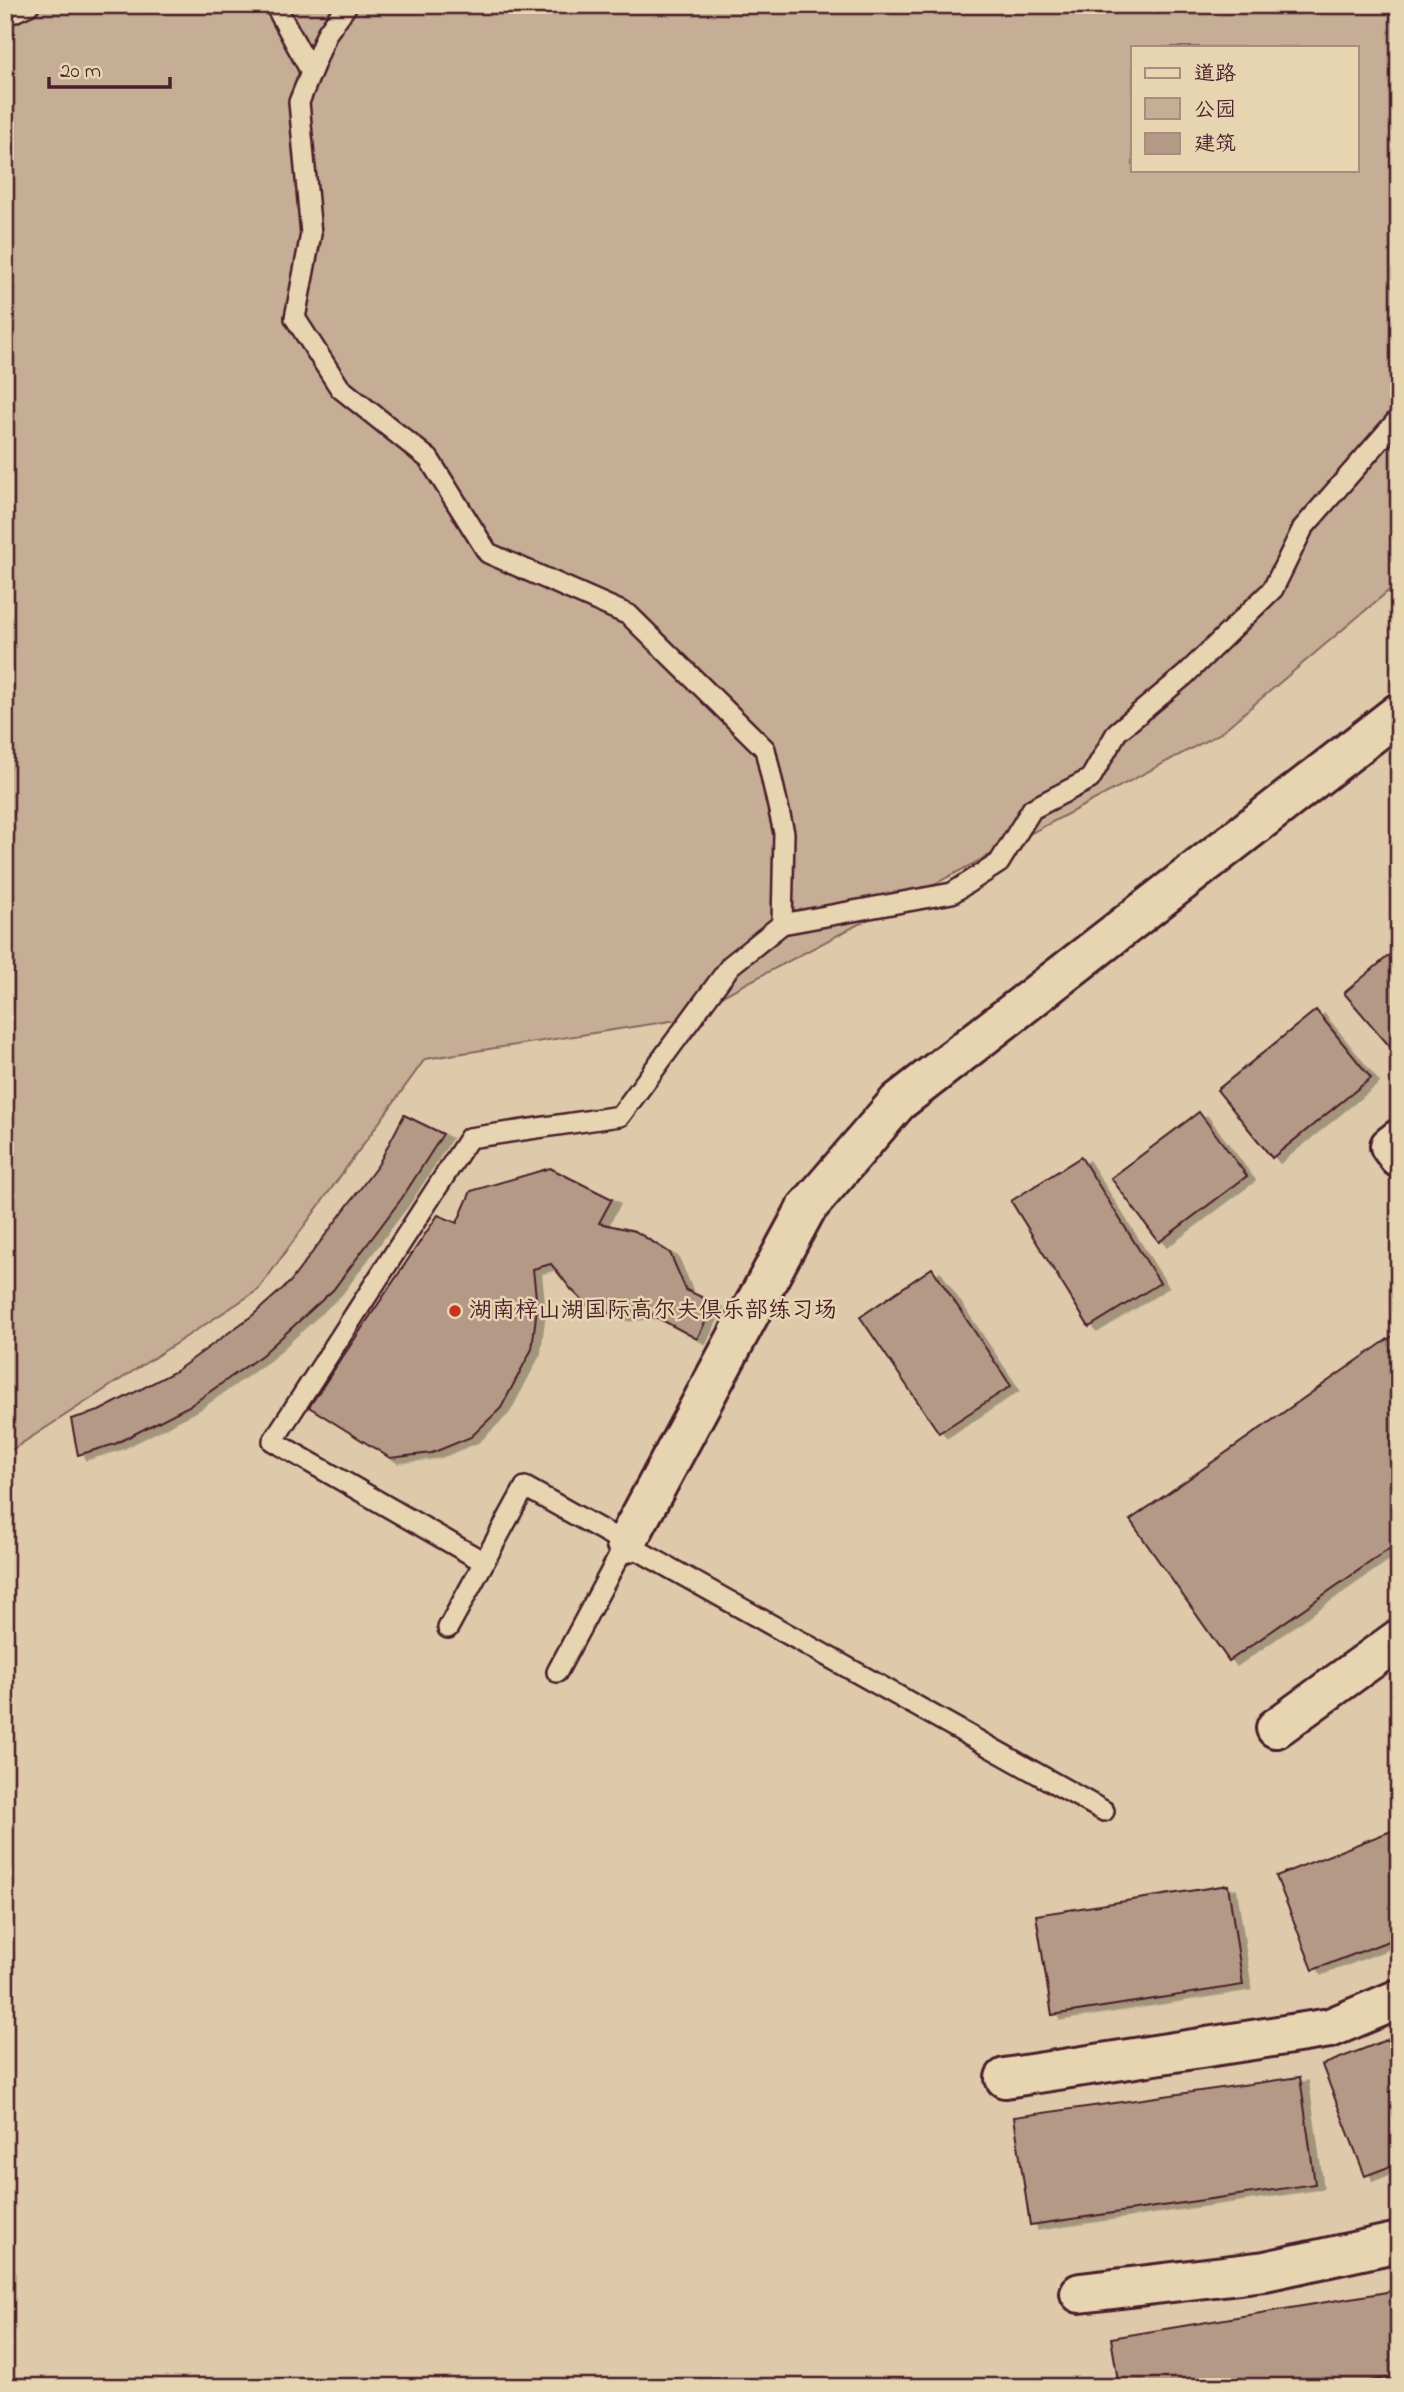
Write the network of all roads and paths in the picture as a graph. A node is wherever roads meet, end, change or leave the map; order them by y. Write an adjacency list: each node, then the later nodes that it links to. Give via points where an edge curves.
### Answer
1 (29, 5): 4 (lane)
2 (275, 5): 5 (lane)
3 (347, 5): 5 (lane, via 327,33)
4 (5, 16)
5 (311, 72): 8 (lane, via 299,102 311,234 295,318 340,388 429,459 488,553 629,615 765,749 784,833)
6 (1399, 418): 8 (lane, via 1303,528 1273,589 1185,675 1117,732 1090,779 1032,809 999,863 952,892)
7 (1399, 713): 11 (street, via 898,1102 806,1209)
8 (782, 924): 12 (lane, via 731,965 620,1116 469,1138 273,1441)
9 (1399, 1139): 10 (street, via 1391,1146)
10 (1399, 1158)
11 (626, 1543): 12 (lane, via 525,1487); 15 (lane); 17 (lane)
12 (484, 1562): 13 (lane)
13 (448, 1628)
14 (1399, 1639): 16 (street)
15 (557, 1672)
16 (1276, 1728)
17 (1104, 1811)
18 (1399, 1999): 19 (street, via 1330,2028)
19 (1005, 2078)
20 (1399, 2242): 21 (street, via 1265,2271)
21 (1080, 2293)

